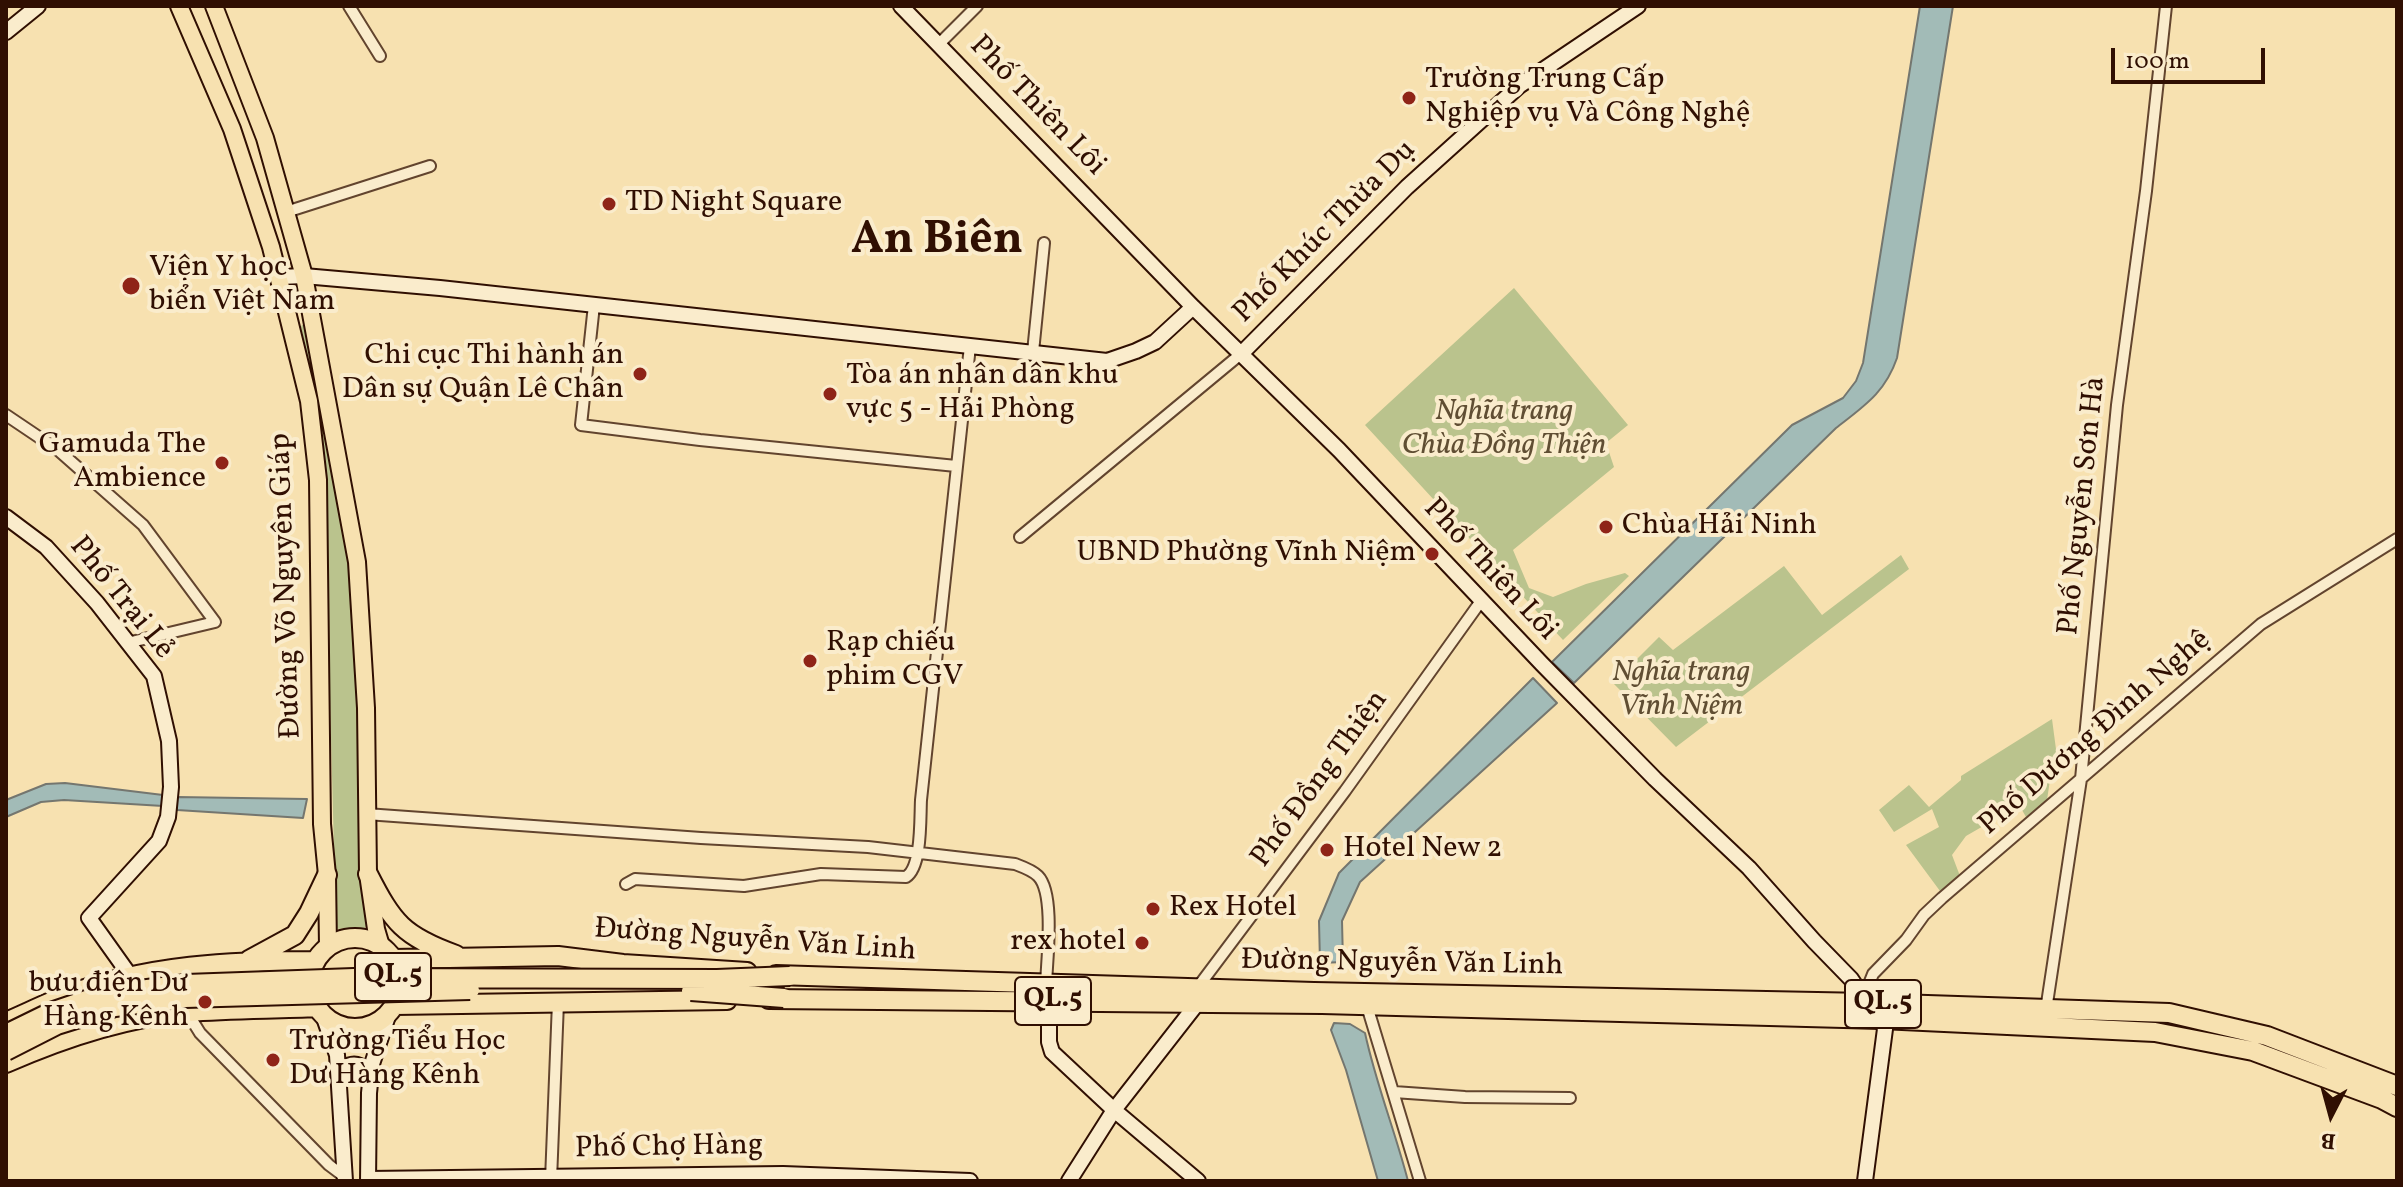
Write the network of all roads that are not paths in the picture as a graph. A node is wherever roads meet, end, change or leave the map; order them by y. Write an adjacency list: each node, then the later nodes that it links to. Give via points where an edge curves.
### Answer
1 (179, 6): 16 (main road, Đường Võ Nguyên Giáp, via 232,129)
2 (214, 6): 13 (main road, Đường Võ Nguyên Giáp, via 265,138)
3 (349, 6): 11 (street)
4 (901, 6): 10 (street, Phố Thiên Lôi)
5 (977, 6): 10 (street)
6 (1638, 6): 21 (street, Phố Khúc Thừa Dụ, via 1519,86 1407,187)
7 (2166, 6): 29 (street, Phố Nguyễn Sơn Hà, via 2117,405)
8 (30, 8): 9 (street)
9 (6, 32)
10 (939, 44): 18 (street, Phố Thiên Lôi)
11 (380, 56)
12 (430, 166): 13 (street)
13 (286, 212): 15 (main road, Đường Võ Nguyên Giáp)
14 (1044, 243): 20 (street)
15 (304, 276): 16 (street); 17 (street); 30 (main road, Đường Võ Nguyên Giáp, via 357,562)
16 (280, 277): 33 (main road, Đường Võ Nguyên Giáp, via 309,401 318,480)
17 (594, 305): 19 (street); 23 (street, via 581,425)
18 (1193, 307): 20 (street, via 1155,342 1107,361); 21 (street, Phố Thiên Lôi)
19 (970, 346): 20 (street); 23 (street)
20 (1033, 352)
21 (1242, 353): 25 (street); 27 (street, Phố Thiên Lôi)
22 (6, 415): 28 (street, via 58,450 143,525 215,622)
23 (956, 466): 31 (street)
24 (6, 517): 28 (street, Phố Trại Lẻ, via 46,547)
25 (1020, 537)
26 (2397, 539): 29 (street, Phố Dương Đình Nghệ, via 2261,624)
27 (1481, 601): 43 (street, Phố Đồng Thiện); 48 (street, Phố Thiên Lôi, via 1746,866)
28 (127, 643): 41 (street, Phố Trại Lẻ, via 154,676 169,741 171,787 159,841 89,918)
29 (2081, 779): 48 (street, Phố Dương Đình Nghệ, via 1924,915 1873,974); 51 (street, Phố Nguyễn Sơn Hà)
30 (366, 814): 31 (street); 32 (main road, Đường Võ Nguyên Giáp)
31 (919, 851): 34 (street, via 912,874 906,877 821,874 744,886 635,879); 42 (street, via 1015,864 1041,878 1048,895)
32 (368, 874): 35 (main road, Đường Võ Nguyên Giáp, via 376,929); 37 (highway, via 405,931 426,944)
33 (327, 875): 36 (main road, Đường Võ Nguyên Giáp); 38 (highway, via 295,935)
34 (626, 884)
35 (388, 953): 36 (highway, via 362,938 350,938); 37 (highway, Đường Nguyễn Văn Linh / QL.5); 49 (highway, via 401,982)
36 (322, 954): 38 (highway, QL.5); 52 (highway, via 310,984)
37 (473, 959): 40 (highway, Đường Nguyễn Văn Linh / QL.5, via 558,956); 46 (highway, via 470,992)
38 (248, 961): 39 (highway, QL.5)
39 (229, 963): 41 (highway, QL.5); 50 (highway, via 243,967 249,977 248,999)
40 (790, 976): 42 (highway, Đường Nguyễn Văn Linh / QL.5); 56 (highway, QL.5, bridge, via 412,977 186,984 101,995)
41 (131, 977): 55 (highway, QL.5)
42 (1047, 993): 43 (highway, Đường Nguyễn Văn Linh / QL.5); 44 (highway, Đường Nguyễn Văn Linh / QL.5); 65 (street, via 1052,1052)
43 (1197, 996): 45 (highway, Đường Nguyễn Văn Linh / QL.5); 65 (street)
44 (784, 998): 47 (highway, Đường Nguyễn Văn Linh / QL.5); 57 (highway, QL.5, bridge, via 718,991 559,988 185,998 115,1007 57,1025)
45 (1362, 1000): 48 (highway, Đường Nguyễn Văn Linh / QL.5); 54 (highway, Đường Nguyễn Văn Linh / QL.5); 60 (street)
46 (487, 1002): 47 (highway, Đường Nguyễn Văn Linh / QL.5); 49 (highway, Đường Nguyễn Văn Linh / QL.5)
47 (558, 1002): 66 (street)
48 (1867, 1003): 51 (highway, Đường Nguyễn Văn Linh / QL.5); 54 (street, Phố Thiên Lôi)
49 (392, 1009): 52 (highway, via 370,1026 357,1028 345,1027); 62 (street, via 372,1064)
50 (234, 1010): 52 (highway, QL.5); 53 (highway, QL.5)
51 (2046, 1010): 59 (highway, Đường Nguyễn Văn Linh / QL.5, via 2169,1013 2267,1036)
52 (320, 1011): 61 (street, via 337,1055)
53 (187, 1012): 58 (highway, QL.5, via 54,1043); 67 (street, via 200,1033)
54 (1881, 1019): 64 (highway, Đường Nguyễn Văn Linh / QL.5, via 2155,1032 2253,1051); 73 (street, via 1885,1029)
55 (6, 1022)
56 (6, 1034)
57 (6, 1051)
58 (6, 1063)
59 (2397, 1086)
60 (1394, 1092): 63 (street); 72 (street)
61 (341, 1093): 62 (street, via 343,1069 356,1064 366,1070); 67 (street)
62 (369, 1093): 68 (street)
63 (1570, 1098)
64 (2397, 1107)
65 (1114, 1110): 70 (street); 71 (street)
66 (551, 1179): 68 (street, Phố Chợ Hàng); 69 (street, Phố Chợ Hàng, via 783,1174)
67 (344, 1180)
68 (368, 1180)
69 (970, 1181)
70 (1069, 1181)
71 (1198, 1181)
72 (1420, 1181)
73 (1865, 1181)

